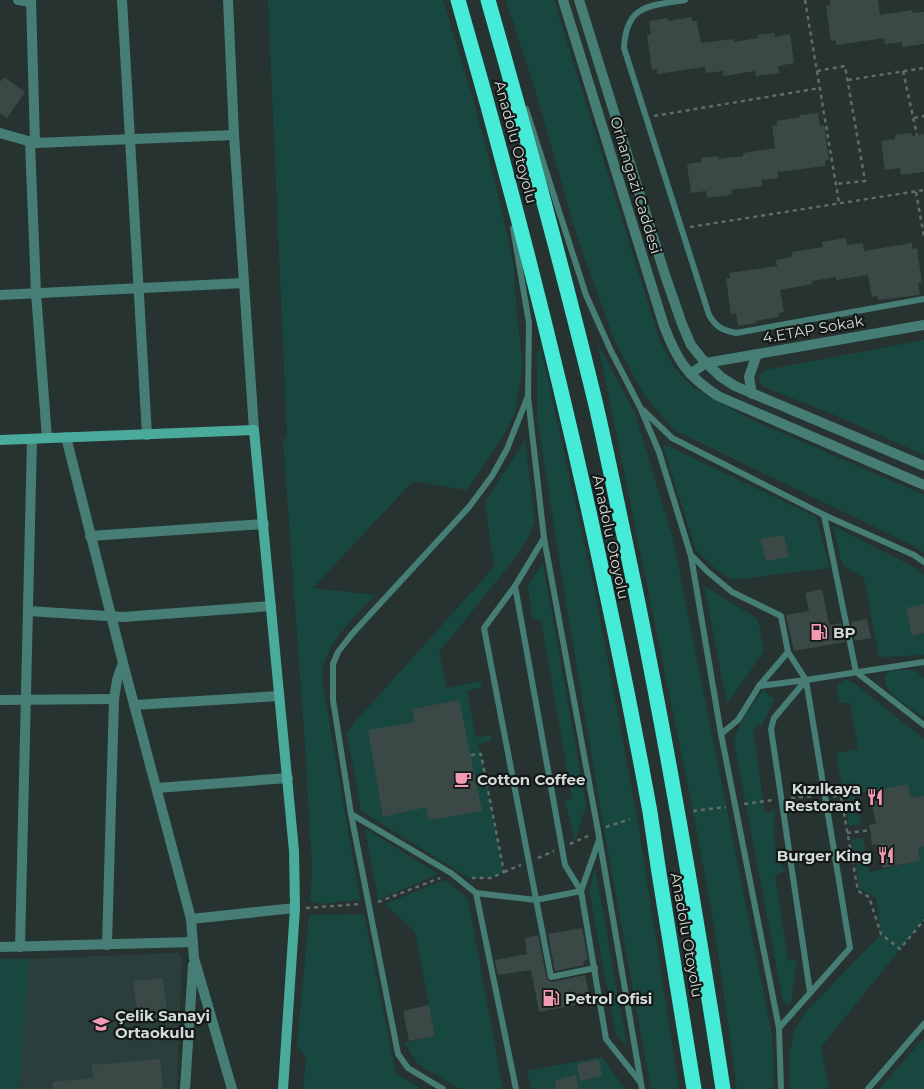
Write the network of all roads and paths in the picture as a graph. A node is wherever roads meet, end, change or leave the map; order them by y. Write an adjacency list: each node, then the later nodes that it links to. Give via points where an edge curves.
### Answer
1 (18, 0): 10 (street)
2 (122, 0): 22 (street)
3 (228, 0): 20 (street)
4 (458, 0): 23 (highway, Anadolu Otoyolu)
5 (489, 0): 42 (lane, via 586,295); 101 (highway, Anadolu Otoyolu, via 595,401 678,813)
6 (563, 0): 39 (street, Orhangazi Caddesi, via 664,326 673,348)
7 (579, 0): 38 (street, Orhangazi Caddesi, via 665,275 691,345)
8 (685, 0): 17 (lane, via 648,7 628,22 624,48)
9 (805, 0): 12 (path)
10 (31, 1): 24 (street)
11 (924, 68): 13 (path)
12 (817, 70): 14 (path, via 845,66); 15 (path)
13 (904, 71): 14 (path); 18 (path)
14 (848, 80): 25 (path, via 865,181)
15 (820, 88): 17 (path); 25 (path)
16 (924, 116): 18 (path)
17 (646, 118): 29 (lane)
18 (914, 118): 21 (path)
19 (0, 133): 24 (street)
20 (234, 135): 22 (street); 31 (street)
21 (917, 135)
22 (130, 139): 24 (street); 32 (street)
23 (499, 140): 41 (lane, via 529,323); 100 (highway, Anadolu Otoyolu, via 555,365 627,692)
24 (32, 142): 33 (street)
25 (836, 184): 28 (path)
26 (924, 190): 27 (path)
27 (916, 192): 28 (path); 30 (path)
28 (839, 204): 29 (path)
29 (681, 229): 35 (lane, via 709,315 724,331 756,330)
30 (924, 236)
31 (244, 283): 32 (street); 43 (street)
32 (138, 287): 33 (street); 44 (street)
33 (36, 293): 34 (street); 46 (street)
34 (0, 295)
35 (924, 299)
36 (924, 325): 37 (street, 4.ETAP Sokak)
37 (757, 354): 38 (street, 4.ETAP Sokak); 40 (street, via 749,377)
38 (706, 363): 39 (street); 40 (street, via 721,377)
39 (690, 374): 50 (street, Orhangazi Caddesi, via 718,396)
40 (752, 394): 49 (street)
41 (528, 396): 54 (lane); 76 (lane, via 507,449 469,507 338,652 333,664 333,700)
42 (640, 407): 51 (lane, via 672,438); 55 (lane, via 659,452)
43 (254, 430): 44 (street); 52 (street)
44 (147, 434): 45 (street)
45 (66, 437): 46 (street); 53 (street)
46 (48, 438): 47 (street)
47 (32, 439): 48 (street); 59 (street)
48 (0, 440)
49 (924, 466)
50 (924, 485)
51 (824, 515): 56 (lane); 64 (lane)
52 (264, 524): 53 (street); 58 (street)
53 (90, 536): 60 (street)
54 (544, 538): 57 (lane); 79 (lane)
55 (691, 556): 61 (lane, via 732,592 781,616); 73 (lane)
56 (924, 562)
57 (514, 586): 80 (lane, via 565,865); 82 (lane, via 484,628)
58 (270, 606): 60 (street); 67 (street)
59 (28, 611): 60 (street); 70 (street)
60 (111, 616): 63 (street)
61 (788, 652): 65 (lane); 66 (lane)
62 (924, 662): 64 (lane)
63 (123, 663): 68 (street); 71 (street)
64 (856, 672): 65 (lane); 72 (lane)
65 (806, 680): 66 (lane); 91 (lane, via 774,718 771,729); 91 (lane, via 850,948)
66 (758, 686): 73 (lane, via 738,720)
67 (279, 696): 71 (street); 74 (street)
68 (114, 699): 70 (street); 86 (street)
69 (0, 700): 70 (street)
70 (25, 700): 88 (street)
71 (134, 706): 75 (street)
72 (924, 725)
73 (721, 734): 93 (lane)
74 (288, 778): 75 (street); 83 (street)
75 (157, 788): 84 (street)
76 (352, 814): 81 (lane, via 451,873); 98 (lane, via 398,1054 408,1068)
77 (870, 830): 78 (path)
78 (847, 833)
79 (599, 839): 80 (lane); 94 (lane)
80 (581, 891): 82 (lane); 90 (lane)
81 (476, 892): 82 (lane); 99 (lane)
82 (536, 900): 90 (lane, via 551,977)
83 (295, 908): 84 (street); 97 (street)
84 (191, 919): 85 (street)
85 (193, 942): 86 (street); 89 (street)
86 (107, 945): 88 (street)
87 (0, 947): 88 (street)
88 (20, 947)
89 (194, 958): 95 (street); 96 (street)
90 (595, 968): 94 (lane, via 606,1039)
91 (810, 992): 93 (lane)
92 (924, 1024): 103 (lane)
93 (779, 1028): 102 (lane)
94 (642, 1086)
95 (185, 1089)
96 (232, 1089)
97 (283, 1089)
98 (443, 1089)
99 (516, 1089)
100 (694, 1089)
101 (723, 1089)
102 (781, 1089)
103 (868, 1089)

